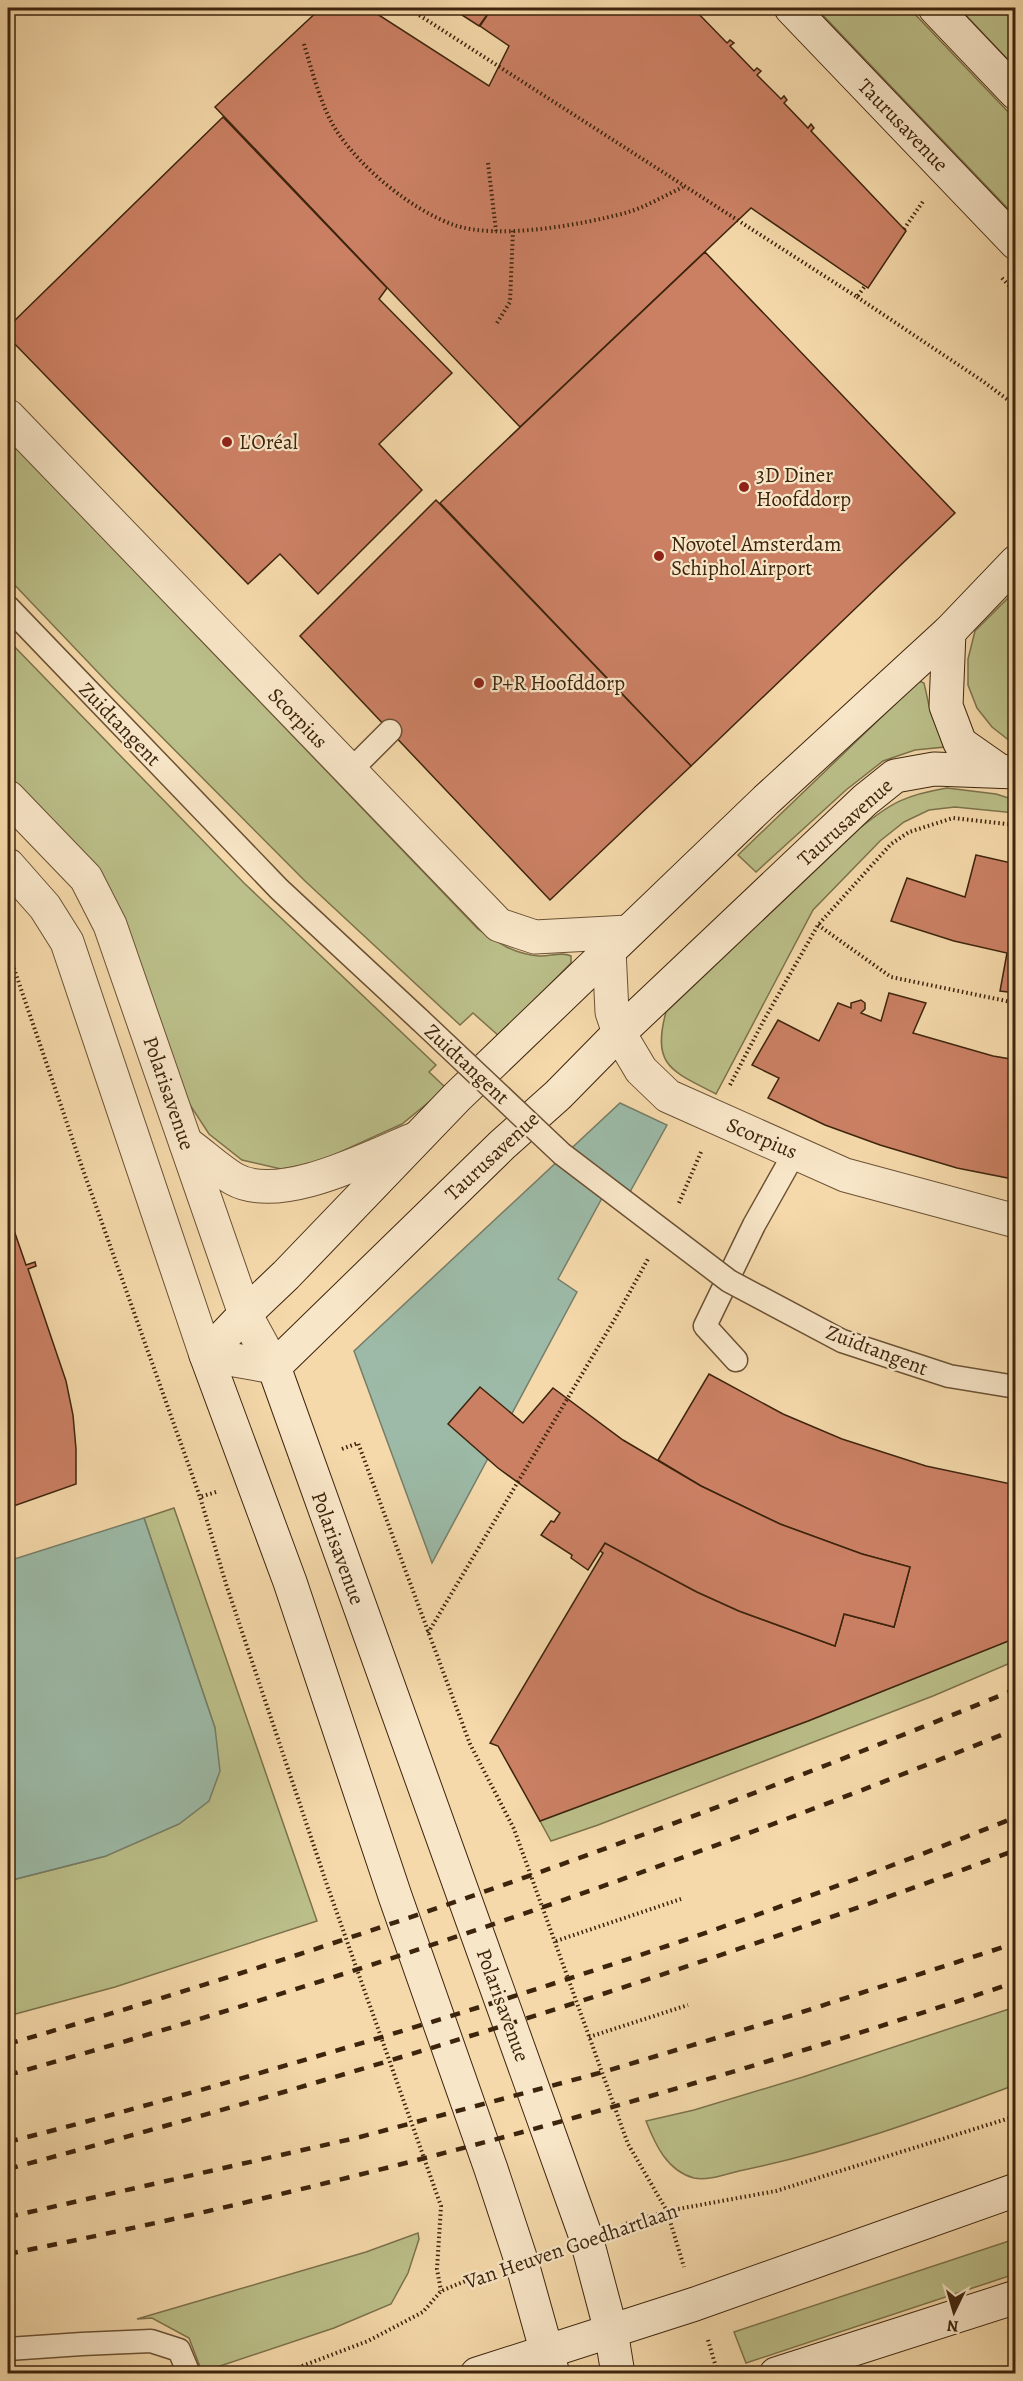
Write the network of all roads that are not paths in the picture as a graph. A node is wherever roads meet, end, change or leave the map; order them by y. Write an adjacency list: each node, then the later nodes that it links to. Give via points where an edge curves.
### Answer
1 (791, 8): 4 (main road, Taurusavenue)
2 (935, 8): 3 (main road)
3 (1016, 93)
4 (1016, 243)
5 (8, 417): 10 (main road, Scorpius)
6 (1016, 562): 8 (main road)
7 (8, 607): 24 (lane, Zuidtangent, bridge, via 279,889 562,1154 729,1281 842,1341 949,1376)
8 (949, 632): 11 (main road, via 946,706 960,743); 14 (main road)
9 (390, 731): 10 (lane)
10 (350, 771): 14 (main road, Scorpius, via 499,925 534,937)
11 (1010, 776): 15 (main road, Taurusavenue, via 934,769 895,776)
12 (8, 797): 17 (main road, Polarisavenue, via 91,887 110,925)
13 (8, 865): 21 (main road, via 45,907 67,942)
14 (618, 941): 15 (main road, Scorpius, via 612,1012); 16 (main road)
15 (619, 1033): 18 (main road, Scorpius, via 640,1070 668,1096); 23 (main road, Taurusavenue)
16 (417, 1138): 17 (main road, via 310,1181 260,1186 235,1179); 20 (main road)
17 (186, 1143): 20 (main road, Polarisavenue)
18 (795, 1152): 19 (main road, Scorpius, via 850,1176); 22 (lane, via 705,1326)
19 (1016, 1221)
20 (245, 1314): 21 (main road); 23 (main road, Polarisavenue)
21 (206, 1354): 23 (main road); 29 (main road, via 290,1582 491,2169)
22 (736, 1360)
23 (274, 1367): 27 (main road, Polarisavenue, via 586,2237)
24 (1016, 1387)
25 (1016, 2190): 27 (main road)
26 (1016, 2297): 33 (main road)
27 (610, 2331): 29 (main road); 32 (main road, Polarisavenue)
28 (8, 2349): 30 (lane, via 151,2342 179,2350)
29 (550, 2362): 31 (main road)
30 (189, 2373)
31 (477, 2373)
32 (618, 2373)
33 (776, 2373)

